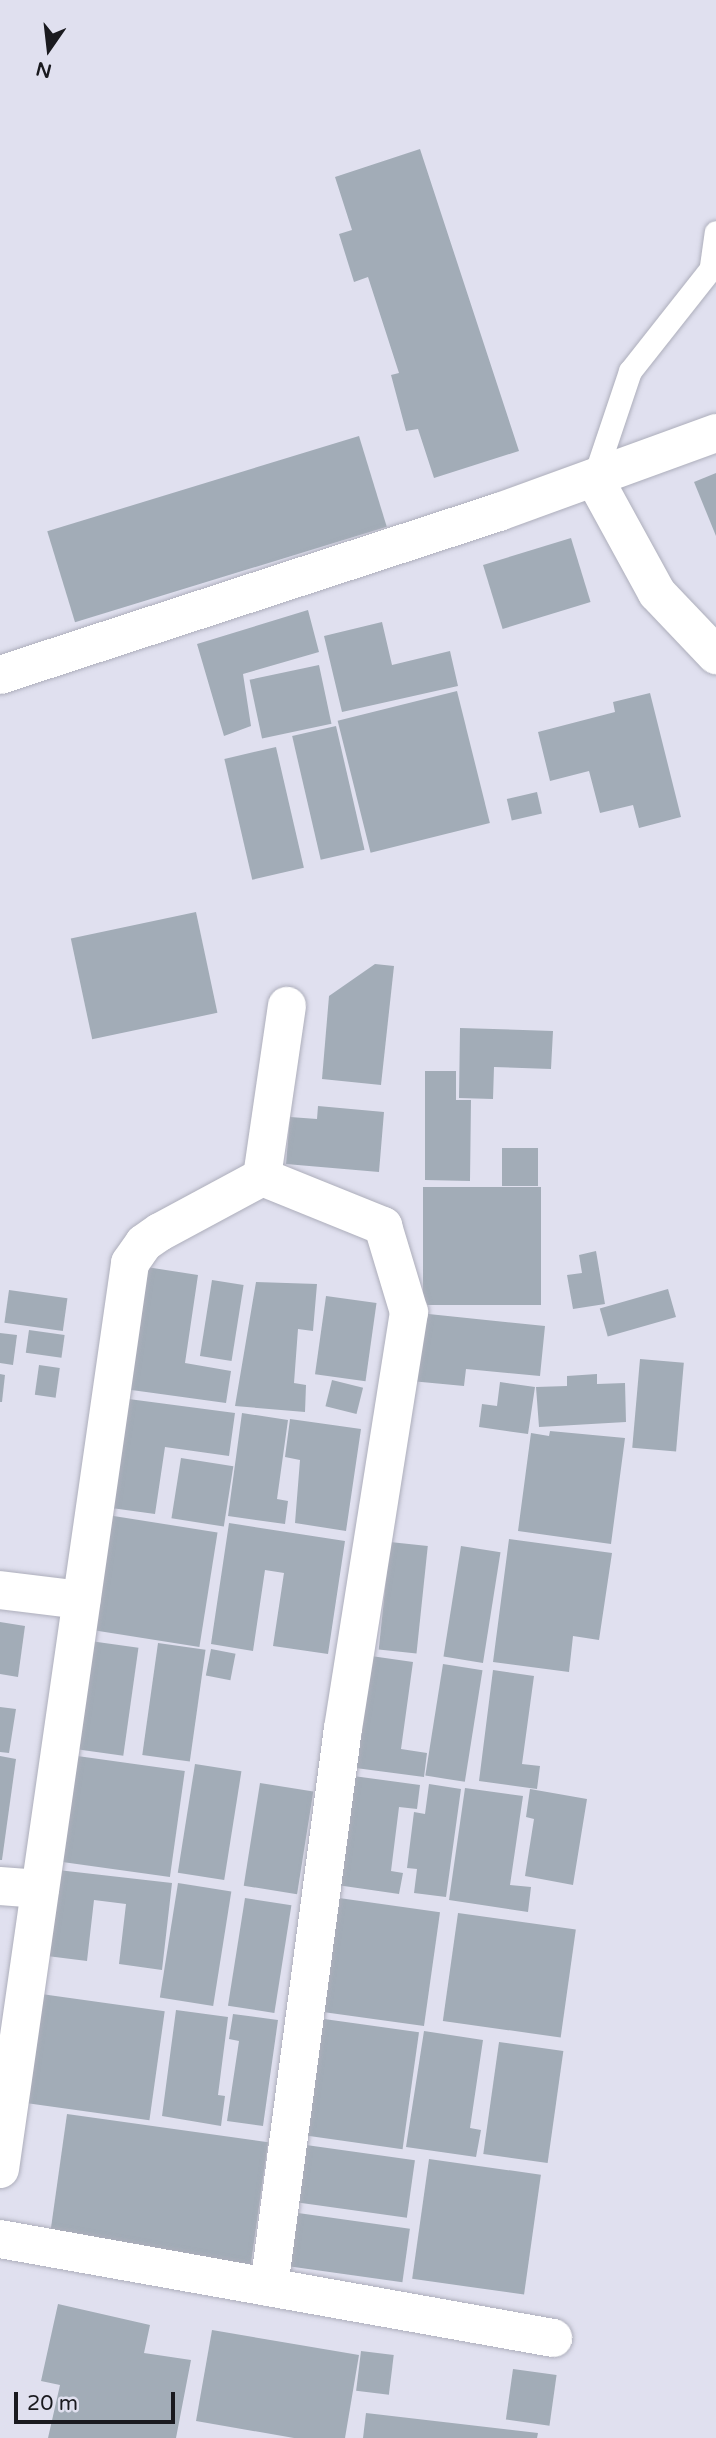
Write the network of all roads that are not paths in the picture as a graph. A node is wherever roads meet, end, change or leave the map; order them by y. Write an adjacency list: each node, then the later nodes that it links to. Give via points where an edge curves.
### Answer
1 (716, 232): 2 (lane)
2 (713, 264): 4 (lane, via 630,371)
3 (716, 433): 4 (street)
4 (594, 478): 5 (street, via 657,593); 6 (street)
5 (716, 655)
6 (0, 675)
7 (287, 1006): 8 (street)
8 (262, 1177): 10 (street, via 160,1232 144,1243 130,1263); 15 (street, via 383,1226 409,1312 343,1728)
9 (0, 1590): 10 (street)
10 (81, 1600): 12 (street)
11 (0, 1885): 12 (street)
12 (40, 1889): 13 (street)
13 (0, 2169)
14 (0, 2239): 15 (street)
15 (269, 2287): 16 (street)
16 (553, 2338)

